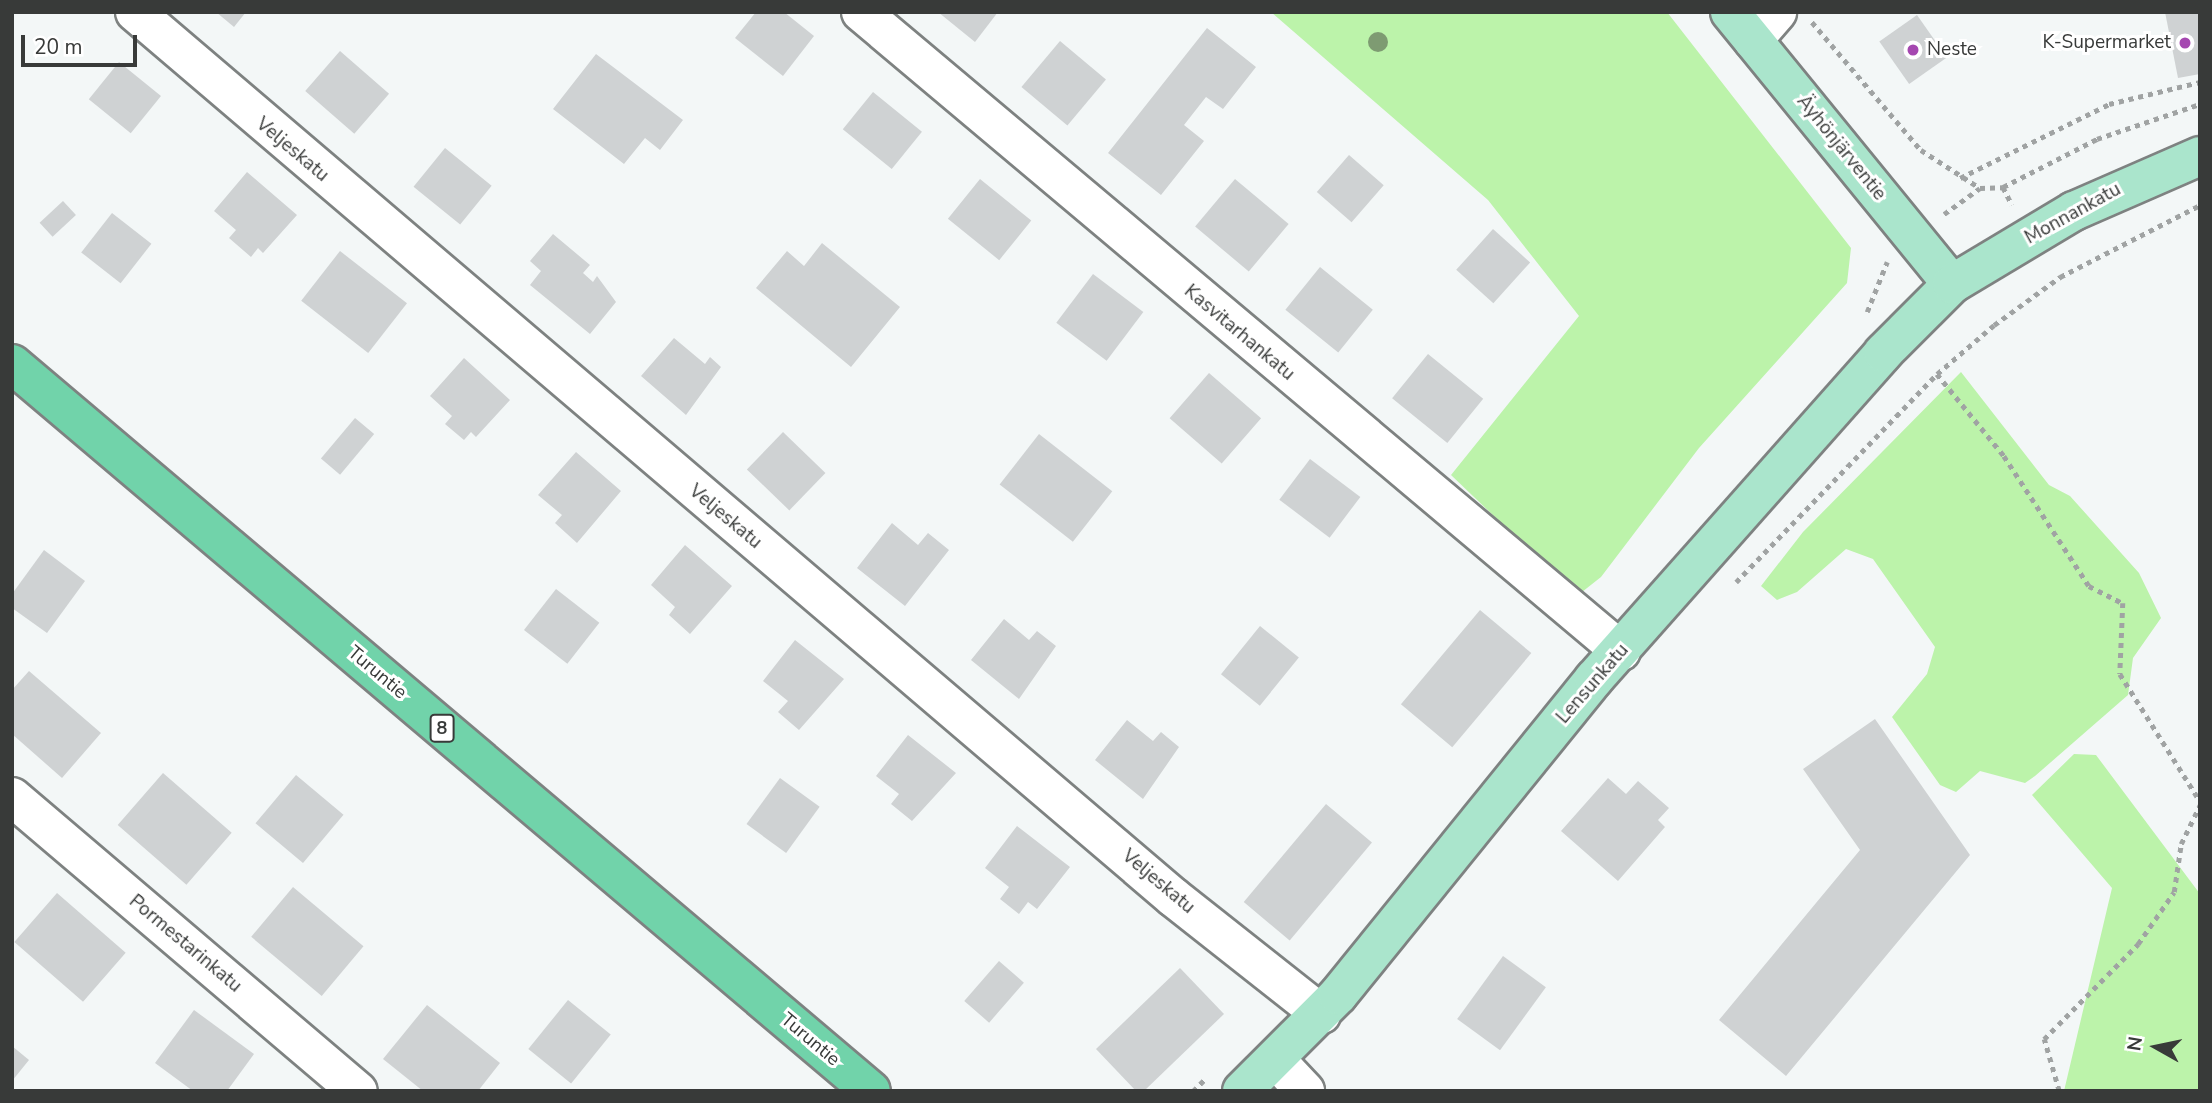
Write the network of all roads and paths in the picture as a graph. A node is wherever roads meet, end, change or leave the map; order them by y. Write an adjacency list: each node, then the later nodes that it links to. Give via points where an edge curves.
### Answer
1 (135, 12): 17 (street, Veljeskatu, via 1173,897)
2 (861, 12): 14 (street, Kasvitarhankatu)
3 (1804, 12): 8 (path, via 1921,150)
4 (1753, 21): 10 (main road, Äyhönjärventie)
5 (2200, 82): 8 (path, via 2109,104)
6 (2200, 104): 8 (path, via 2097,139 2003,187 1980,188)
7 (2200, 156): 10 (main road, Monnankatu, via 2074,211)
8 (1960, 178)
9 (2200, 205): 12 (path, via 2060,277)
10 (1952, 284): 14 (main road, Lensunkatu, via 1883,353)
11 (12, 364): 20 (highway, Turuntie / 8)
12 (1937, 374): 13 (path); 16 (path, via 2004,456 2089,586 2123,603 2120,674)
13 (1732, 586)
14 (1621, 651): 17 (main road, Lensunkatu)
15 (12, 797): 19 (street, Pormestarinkatu)
16 (2200, 803): 23 (path, via 2181,844 2174,892 2138,944 2044,1039)
17 (1321, 1014): 18 (main road, Lensunkatu)
18 (1275, 1059): 21 (main road, Lensunkatu); 22 (street)
19 (358, 1091)
20 (871, 1091)
21 (1242, 1091)
22 (1305, 1091)
23 (2059, 1091)

